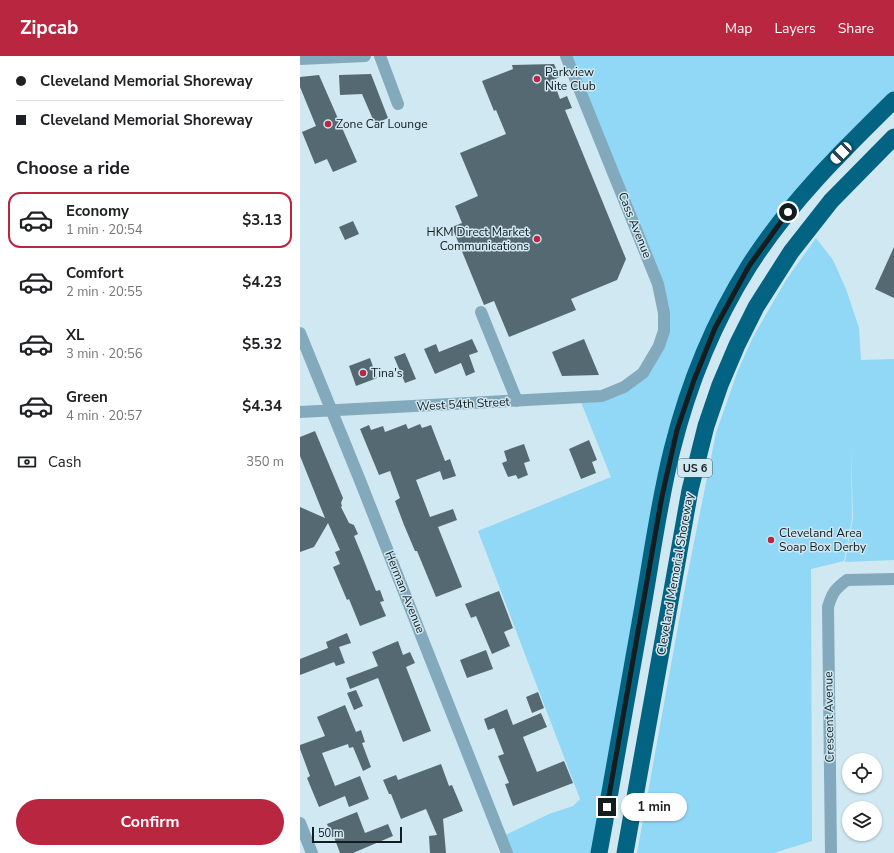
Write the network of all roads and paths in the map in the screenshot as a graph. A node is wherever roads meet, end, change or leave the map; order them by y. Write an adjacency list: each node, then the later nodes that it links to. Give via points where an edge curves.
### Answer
1 (365, 56): 4 (street)
2 (380, 56): 6 (street)
3 (566, 56): 10 (street, Cass Avenue, via 658,284 664,313 664,331 659,346 643,373)
4 (300, 59)
5 (894, 100): 18 (highway, US 6, via 818,176 775,229 749,266 706,349 671,453)
6 (398, 104)
7 (894, 138): 19 (highway, Cleveland Memorial Shoreway / US 6, via 831,201 791,252 756,307 720,385 706,426 690,490)
8 (481, 312): 11 (street)
9 (300, 333): 12 (street, Herman Avenue)
10 (624, 387): 11 (street, West 54th Street, via 602,396)
11 (517, 401): 12 (street, West 54th Street)
12 (332, 411): 13 (street, West 54th Street); 17 (street, Herman Avenue)
13 (300, 412)
14 (894, 579): 20 (street, Crescent Avenue, via 847,580 832,594 828,607)
15 (300, 823): 16 (street)
16 (312, 853)
17 (507, 853)
18 (599, 853)
19 (625, 853)
20 (831, 853)

